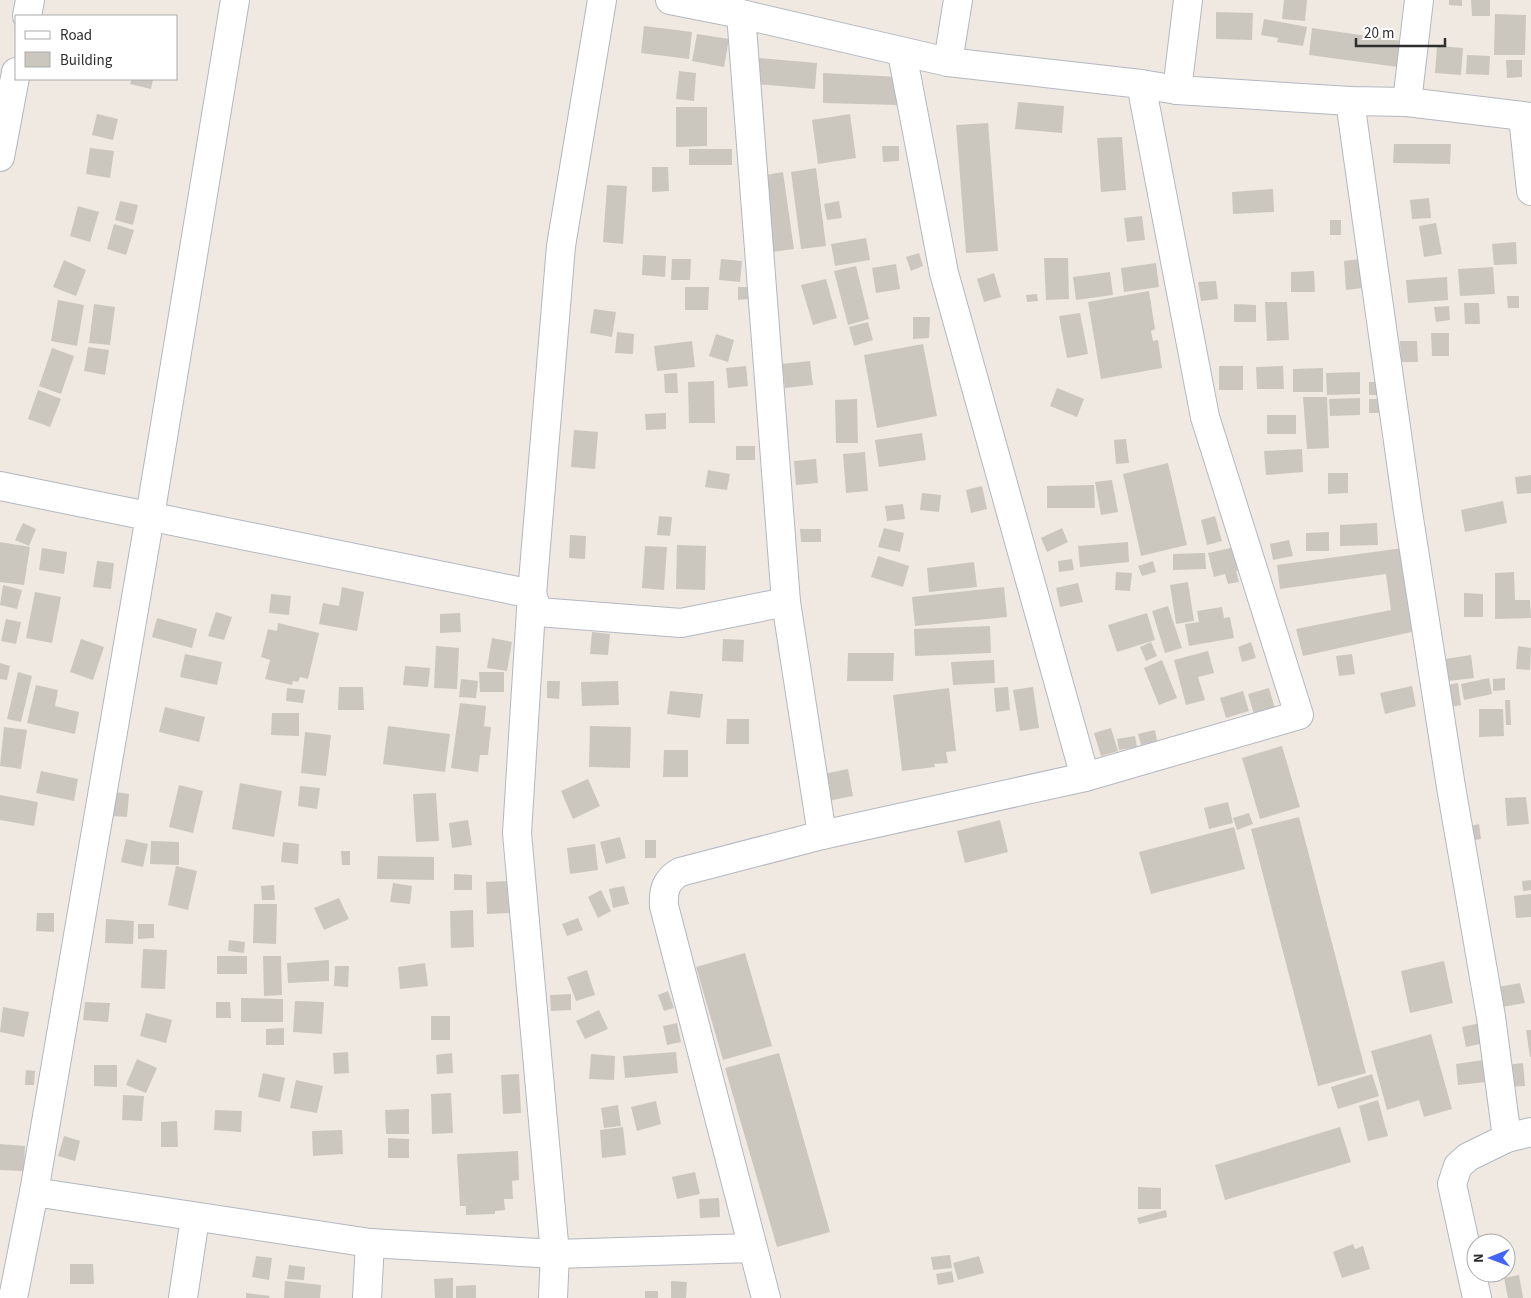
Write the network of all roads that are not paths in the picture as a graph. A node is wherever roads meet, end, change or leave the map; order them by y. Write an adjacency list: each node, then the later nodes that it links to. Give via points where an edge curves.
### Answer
1 (30, 0): 10 (street)
2 (235, 0): 22 (street)
3 (602, 0): 23 (street, via 562,246)
4 (670, 0): 8 (street)
5 (958, 0): 12 (street)
6 (1188, 0): 15 (street)
7 (1419, 0): 17 (street)
8 (705, 3): 9 (street)
9 (741, 14): 11 (street); 24 (street)
10 (27, 15)
11 (902, 53): 12 (street); 25 (street, via 944,273)
12 (948, 62): 14 (street)
13 (15, 77): 19 (street)
14 (1141, 84): 15 (street); 25 (street, via 1205,417 1299,715)
15 (1177, 90): 16 (street)
16 (1350, 101): 17 (street); 27 (street, via 1450,788 1492,1017)
17 (1407, 102): 18 (street)
18 (1527, 117): 20 (street)
19 (0, 157)
20 (1531, 191)
21 (0, 486): 22 (street)
22 (150, 516): 23 (street); 28 (street)
23 (532, 594): 24 (street, via 538,612 681,623); 32 (street, via 517,833)
24 (786, 602): 26 (street)
25 (1085, 776): 26 (street)
26 (822, 835): 31 (street, via 680,872 671,877 663,895)
27 (1519, 1135): 38 (street, via 1468,1156 1458,1166 1452,1184)
28 (34, 1192): 29 (street); 33 (street)
29 (195, 1218): 30 (street); 34 (street)
30 (370, 1243): 32 (street); 35 (street)
31 (752, 1248): 32 (street); 37 (street)
32 (555, 1254): 36 (street)
33 (13, 1298)
34 (183, 1298)
35 (367, 1298)
36 (553, 1298)
37 (766, 1298)
38 (1477, 1298)

